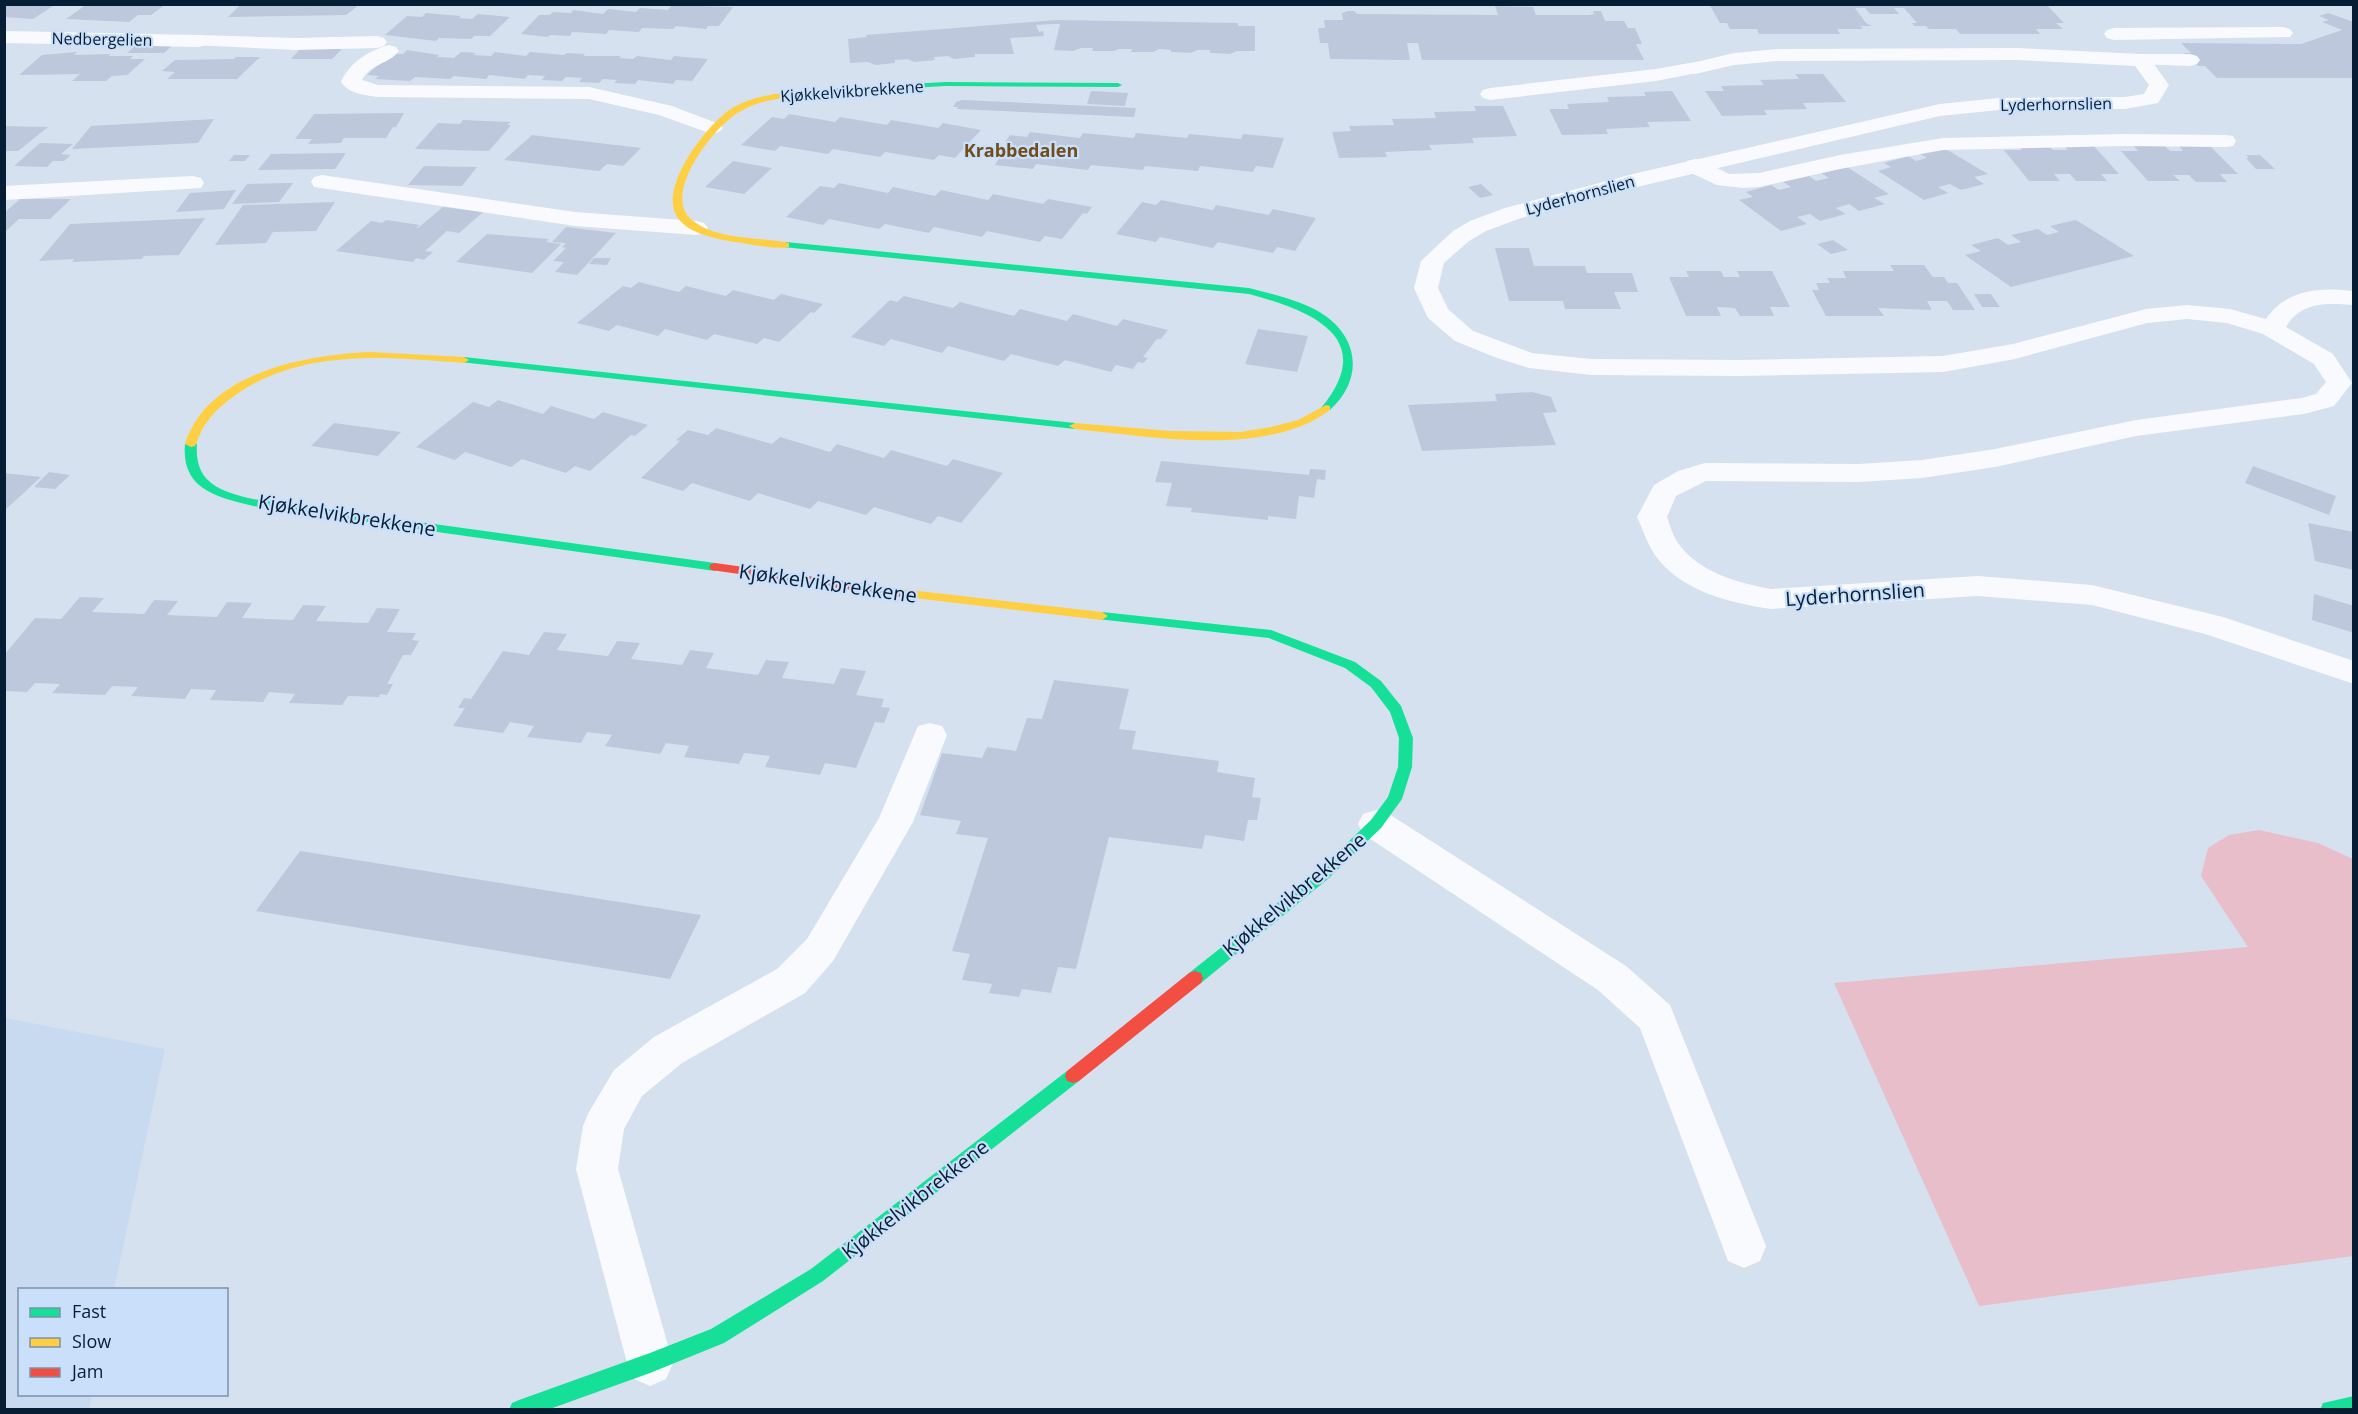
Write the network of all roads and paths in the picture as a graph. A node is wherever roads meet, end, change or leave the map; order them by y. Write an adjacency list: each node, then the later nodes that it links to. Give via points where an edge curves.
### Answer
1 (351, 26): 5 (street)
2 (2283, 33): 3 (street)
3 (2114, 34)
4 (4, 37): 5 (street, Nedbergelien)
5 (339, 43): 10 (street, Nedbergelien, via 383,47 353,74 351,82 361,88 589,93 665,110)
6 (2141, 60): 7 (street); 9 (street, via 2028,54 1778,55 1734,59 1656,75); 12 (street, Lyderhornslien, via 2159,85 2151,99 1940,110)
7 (2190, 60)
8 (1118, 85): 10 (street, Kjøkkelvikbrekkene, via 951,84 783,95 732,112)
9 (1490, 94)
10 (712, 128): 16 (street, Kjøkkelvikbrekkene, via 675,204 680,216)
11 (2225, 141): 12 (street, via 1943,144 1743,181 1725,180)
12 (1695, 166): 18 (street, Lyderhornslien, via 1513,213 1478,226 1433,261 1426,288 1437,313 1464,336 1506,353 1529,360 1591,367 1943,364 2015,351 2146,316 2187,312 2230,316)
13 (322, 182): 16 (street, Kjøkkelvikbrekkene, via 575,219)
14 (193, 183): 15 (street)
15 (4, 193)
16 (696, 228): 21 (street, Kjøkkelvikbrekkene, via 759,242 1249,291 1305,307 1327,321 1348,352 1350,369 1334,402 1316,416 1292,426 1230,436 1042,423 464,360 375,354 312,360 280,369 224,397 192,433 188,452 192,469 204,484 227,495 283,508 976,603 1271,634 1350,665 1376,684 1396,710 1406,738 1405,767 1395,799)
17 (2354, 298): 18 (street, via 2313,296 2295,304 2278,318)
18 (2272, 329): 19 (street, Lyderhornslien, via 2324,359 2339,382 2325,400 2136,428 1995,458 1922,468 1705,472 1664,491 1652,517 1666,550 1694,576 1746,596 1771,599 1978,586 2092,595 2212,625)
19 (2354, 673)
20 (930, 735): 23 (street, via 895,822 820,950 791,981 668,1050 652,1063 628,1083 604,1126 597,1169)
21 (1376, 824): 22 (street, via 1612,978 1656,1017); 23 (street, Kjøkkelvikbrekkene, via 1324,874 1025,1115 817,1275 717,1336)
22 (1744, 1246)
23 (650, 1363): 25 (street, Kjøkkelvikbrekkene)
24 (2354, 1406): 26 (street)
25 (519, 1410)
26 (2330, 1410)

